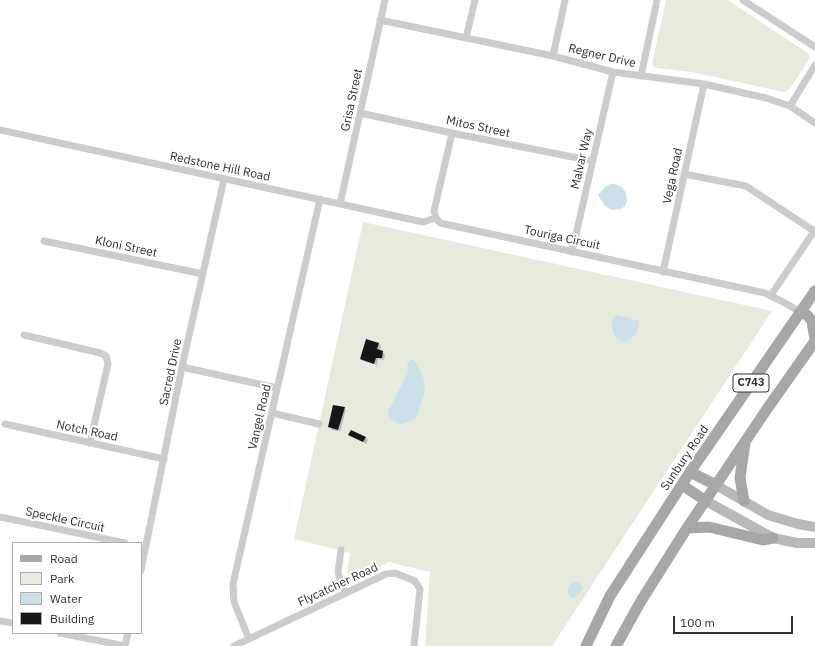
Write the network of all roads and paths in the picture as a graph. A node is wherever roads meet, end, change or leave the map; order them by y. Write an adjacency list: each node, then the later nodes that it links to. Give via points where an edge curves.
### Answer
1 (385, 0): 6 (street, Grisa Street)
2 (475, 0): 7 (street)
3 (565, 0): 9 (street)
4 (657, 0): 12 (street)
5 (743, 0): 8 (street)
6 (380, 20): 7 (street, Regner Drive); 15 (street, Grisa Street)
7 (466, 38): 9 (street, Regner Drive)
8 (815, 47)
9 (553, 56): 11 (street, Regner Drive)
10 (815, 65): 14 (street)
11 (613, 72): 12 (street, Regner Drive); 19 (street, Malvar Way)
12 (641, 76): 13 (street, Regner Drive)
13 (704, 84): 14 (street, Regner Drive); 20 (street, Vega Road)
14 (790, 106): 16 (street, Regner Drive)
15 (360, 113): 18 (street, Mitos Street); 23 (street, Grisa Street)
16 (815, 123)
17 (0, 130): 21 (street, Redstone Hill Road)
18 (452, 133): 19 (street, Mitos Street); 24 (street, via 434,211)
19 (593, 161): 27 (street, Malvar Way)
20 (684, 174): 25 (street, via 746,186); 28 (street, Vega Road)
21 (224, 179): 22 (street, Redstone Hill Road); 29 (street, Sacred Drive)
22 (320, 199): 23 (street, Redstone Hill Road); 36 (street, Vangel Road)
23 (340, 204): 24 (street, Redstone Hill Road, via 423,222)
24 (436, 218): 27 (street, Touriga Circuit, via 440,223)
25 (814, 231): 31 (street)
26 (44, 241): 29 (street, Kloni Street)
27 (572, 252): 28 (street, Touriga Circuit)
28 (663, 272): 31 (street, Touriga Circuit)
29 (203, 274): 35 (street, Sacred Drive)
30 (815, 291): 32 (main road, Sunbury Road / C743)
31 (771, 295): 32 (street, Touriga Circuit)
32 (800, 312): 34 (main road, via 812,321); 43 (main road, Sunbury Road / C743)
33 (24, 335): 41 (street, via 106,356 108,364)
34 (815, 340): 40 (main road, C743)
35 (182, 368): 36 (street); 42 (street, Sacred Drive)
36 (277, 388): 37 (street, Vangel Road)
37 (272, 413): 39 (street); 62 (street, Vangel Road, via 233,584 234,602)
38 (5, 424): 41 (street, Notch Road)
39 (319, 424)
40 (745, 441): 45 (main road, C743); 47 (main road, via 740,478)
41 (90, 443): 42 (street, Notch Road)
42 (164, 460): 54 (street, Sacred Drive)
43 (690, 472): 44 (main road, Sunbury Road / C743); 45 (main road)
44 (682, 485): 46 (main road); 66 (main road, Sunbury Road / C743, via 610,596)
45 (716, 485): 46 (main road, C743); 47 (main road)
46 (706, 501): 50 (main road, C743); 51 (main road)
47 (744, 502): 49 (main road, via 768,515)
48 (0, 517): 52 (street, Speckle Circuit)
49 (815, 527)
50 (687, 528): 51 (main road, via 709,527 763,540); 67 (main road, C743)
51 (773, 538): 53 (main road, via 796,543)
52 (120, 542)
53 (815, 543)
54 (143, 547): 56 (street, Sacred Drive)
55 (341, 550): 57 (street, via 338,572)
56 (142, 558)
57 (346, 593): 62 (street, Flycatcher Road); 65 (street, Flycatcher Road, via 386,574 395,573 415,581 420,589)
58 (0, 621): 59 (street)
59 (12, 623)
60 (65, 634): 63 (street)
61 (128, 634): 63 (street)
62 (249, 639): 64 (street, Flycatcher Road)
63 (125, 646)
64 (234, 646)
65 (414, 646)
66 (586, 646)
67 (616, 646)

